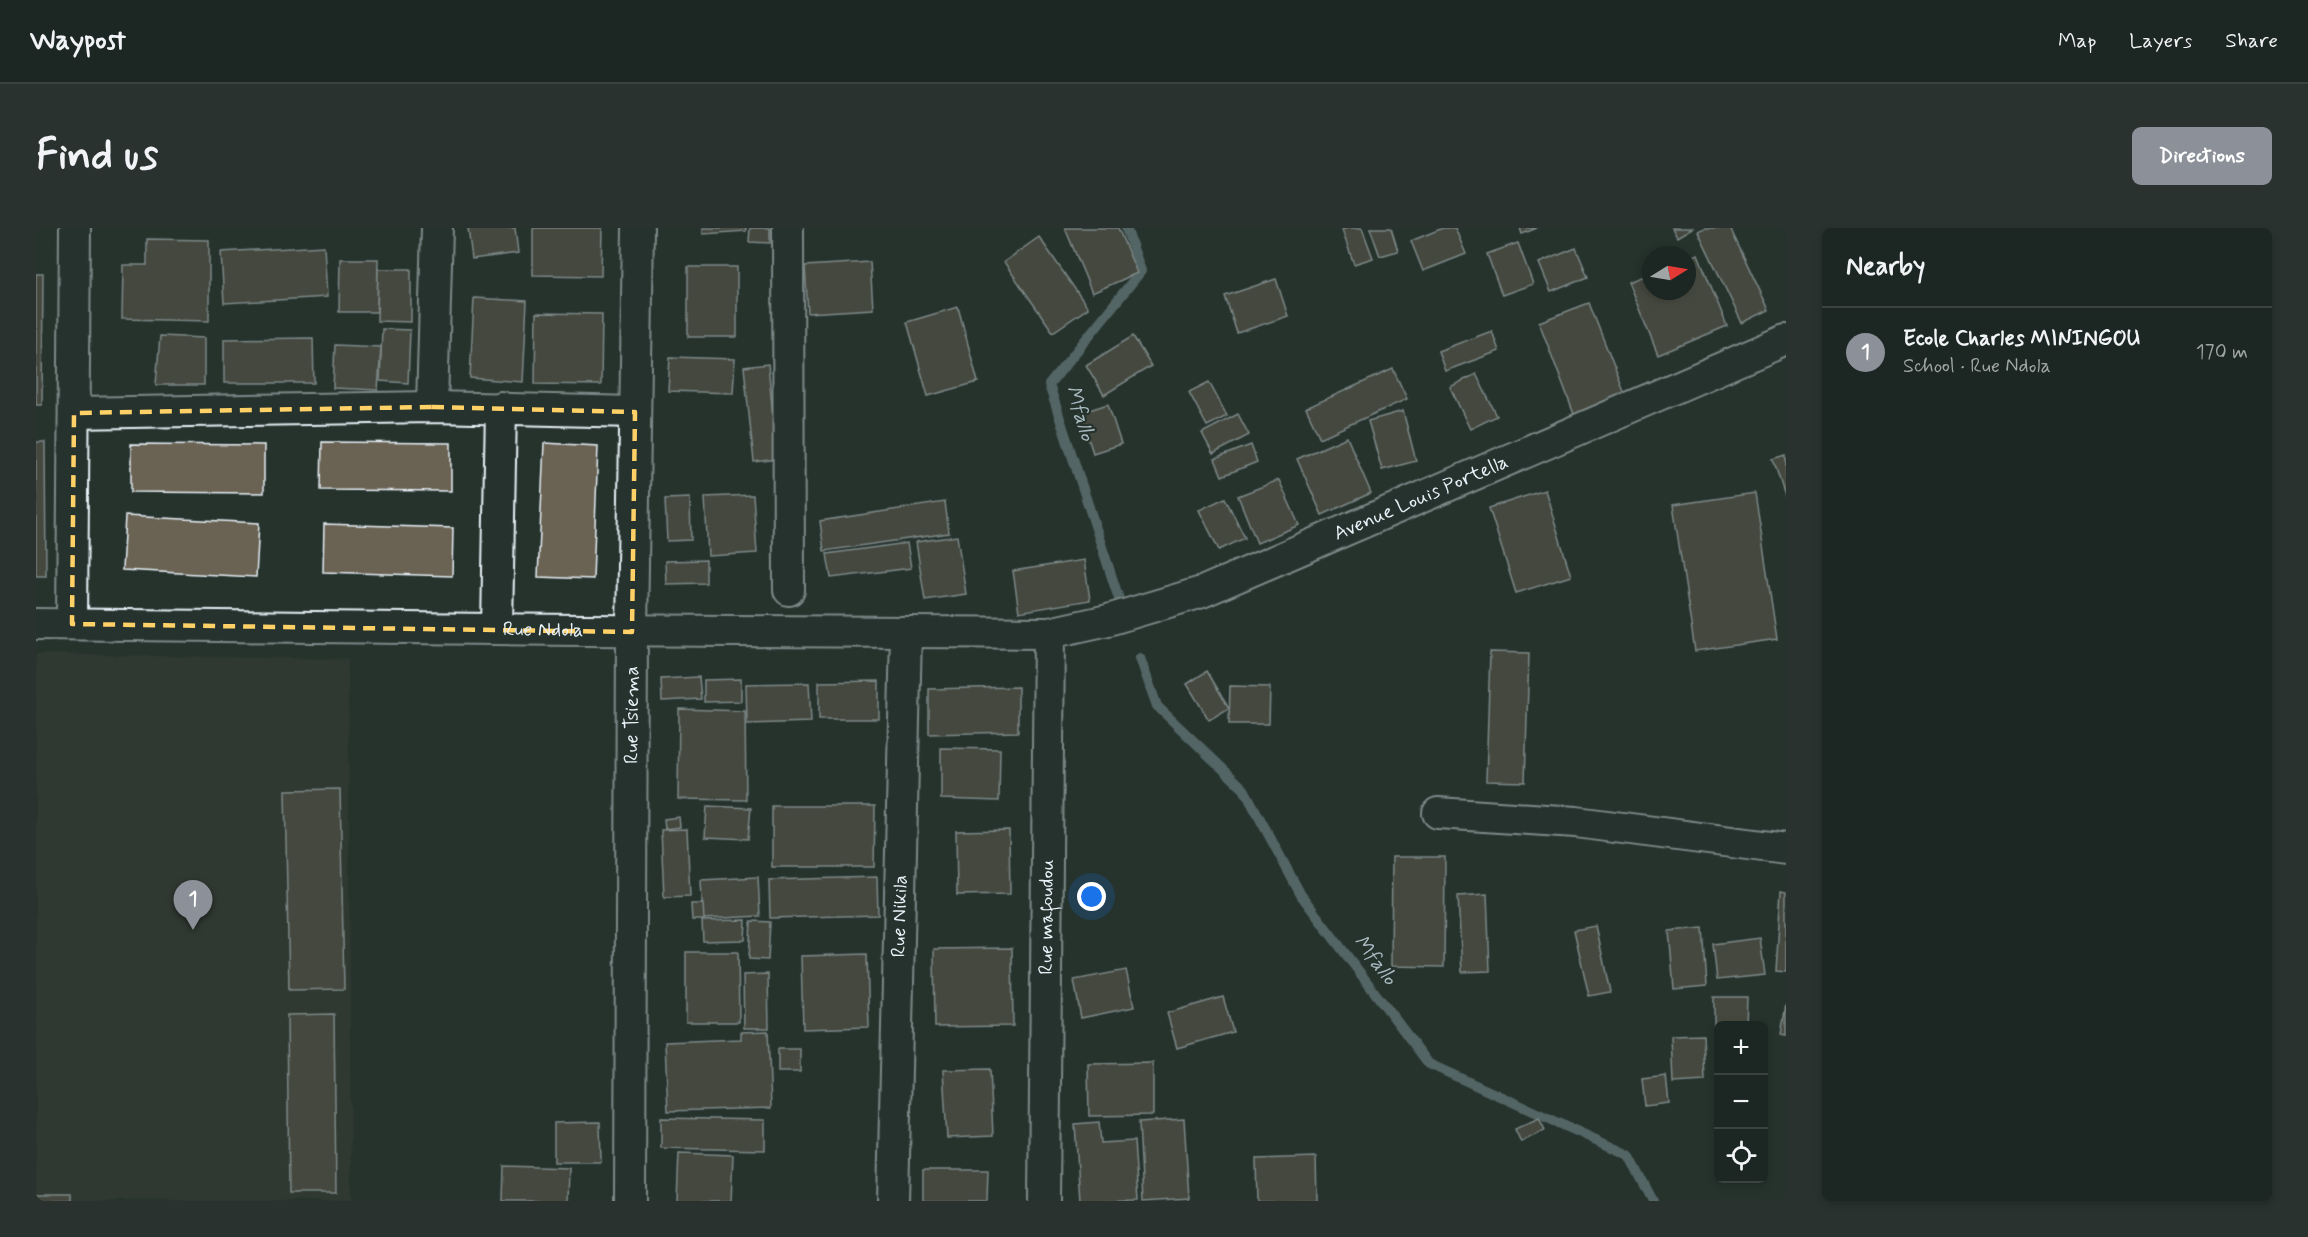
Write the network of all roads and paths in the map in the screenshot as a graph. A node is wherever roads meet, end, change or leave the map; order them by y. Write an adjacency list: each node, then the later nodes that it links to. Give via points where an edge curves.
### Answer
1 (75, 228): 9 (street)
2 (437, 228): 6 (street)
3 (638, 228): 8 (street, Rue Tsiema)
4 (788, 228): 10 (street)
5 (1786, 340): 16 (street, Avenue Louis Portella, via 1202,592)
6 (432, 407): 7 (street); 9 (street)
7 (501, 407): 8 (street); 13 (street)
8 (635, 412): 14 (street, Rue Tsiema)
9 (74, 413): 12 (street)
10 (789, 590)
11 (36, 624): 12 (street, Rue Ndola)
12 (72, 624): 13 (street, Rue Ndola)
13 (497, 627): 14 (street, Rue Ndola)
14 (632, 632): 15 (street, Rue Ndola); 19 (street, Rue Tsiema)
15 (906, 633): 16 (street, Rue Ndola); 20 (street, Rue Nikila)
16 (1049, 633): 21 (street, Rue mafoudou)
17 (1438, 813): 18 (street, via 1576,822)
18 (1786, 849)
19 (630, 1201)
20 (893, 1201)
21 (1044, 1201)

